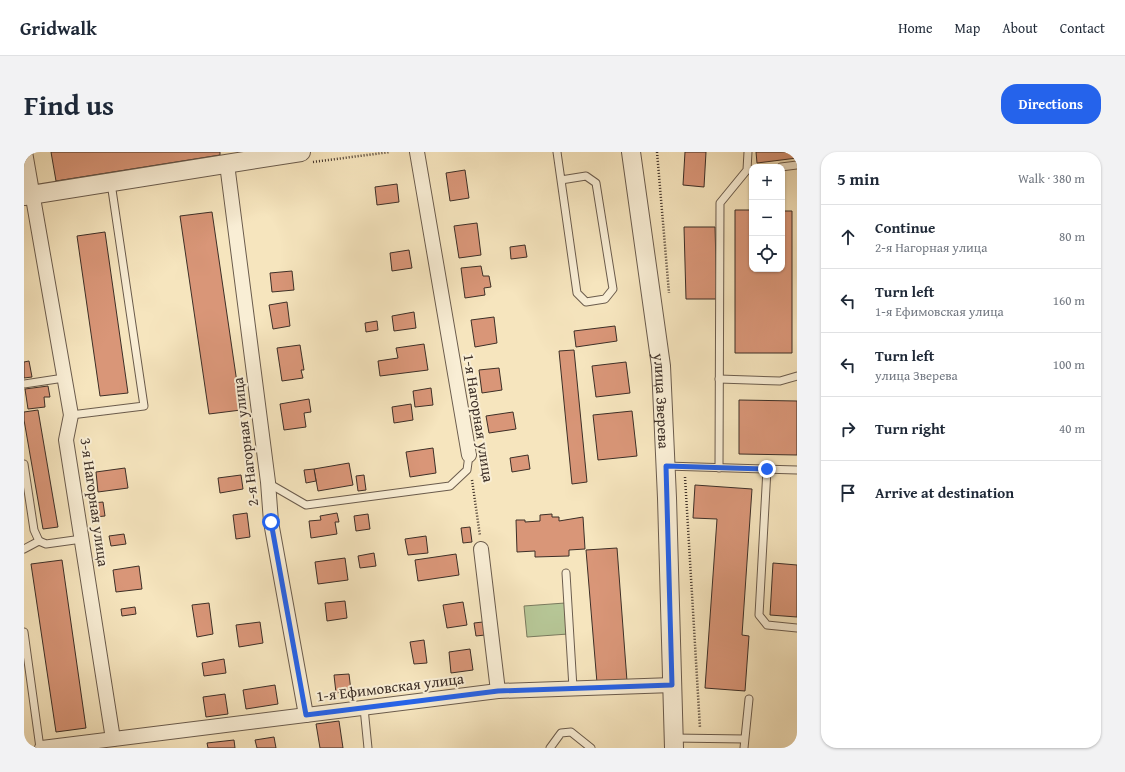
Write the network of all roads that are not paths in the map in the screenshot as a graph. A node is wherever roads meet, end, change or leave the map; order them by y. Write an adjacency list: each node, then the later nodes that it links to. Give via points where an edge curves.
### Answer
1 (25, 152): 13 (street, 3-я Нагорная улица)
2 (300, 152): 7 (street)
3 (417, 152): 19 (street, 1-я Нагорная улица)
4 (557, 152): 11 (lane)
5 (631, 152): 21 (street, улица Зверева, via 660,366)
6 (748, 152): 10 (lane)
7 (236, 159): 12 (street); 25 (street, 2-я Нагорная улица)
8 (797, 166): 9 (lane)
9 (785, 167)
10 (749, 170): 16 (lane, via 720,204)
11 (561, 180): 11 (lane, via 586,176 596,183 613,289 605,299 586,302 577,293)
12 (111, 183): 13 (street); 18 (lane, via 144,406)
13 (28, 196): 15 (street, 3-я Нагорная улица)
14 (797, 376): 16 (lane, via 780,381)
15 (64, 378): 17 (lane); 18 (street, 3-я Нагорная улица)
16 (720, 379): 22 (lane)
17 (24, 384)
18 (71, 415): 26 (street, 3-я Нагорная улица, via 66,440)
19 (469, 455): 25 (lane, via 467,470 450,486 306,505)
20 (24, 464): 27 (lane)
21 (666, 466): 22 (lane); 33 (street, улица Зверева)
22 (719, 468): 23 (lane)
23 (767, 469): 24 (lane); 31 (lane, via 759,615 768,626)
24 (797, 470)
25 (268, 482): 38 (street, 2-я Нагорная улица, via 271,522)
26 (82, 539): 27 (lane, via 46,544); 39 (street, 3-я Нагорная улица)
27 (38, 541): 28 (lane)
28 (24, 549)
29 (481, 549): 35 (street)
30 (566, 572): 34 (lane)
31 (797, 628)
32 (24, 632): 42 (lane)
33 (672, 685): 34 (street, 1-я Ефимовская улица); 41 (street, улица Зверева)
34 (573, 688): 35 (street, 1-я Ефимовская улица)
35 (498, 691): 37 (street, 1-я Ефимовская улица)
36 (749, 699): 40 (lane)
37 (364, 708): 38 (street, 1-я Ефимовская улица); 43 (lane)
38 (306, 715): 39 (street, 1-я Ефимовская улица)
39 (113, 739): 42 (street, 1-я Ефимовская улица)
40 (744, 739): 41 (lane); 46 (lane)
41 (674, 743)
42 (41, 748)
43 (368, 748)
44 (550, 748): 45 (lane, via 561,734 571,732)
45 (591, 748)
46 (744, 748)

